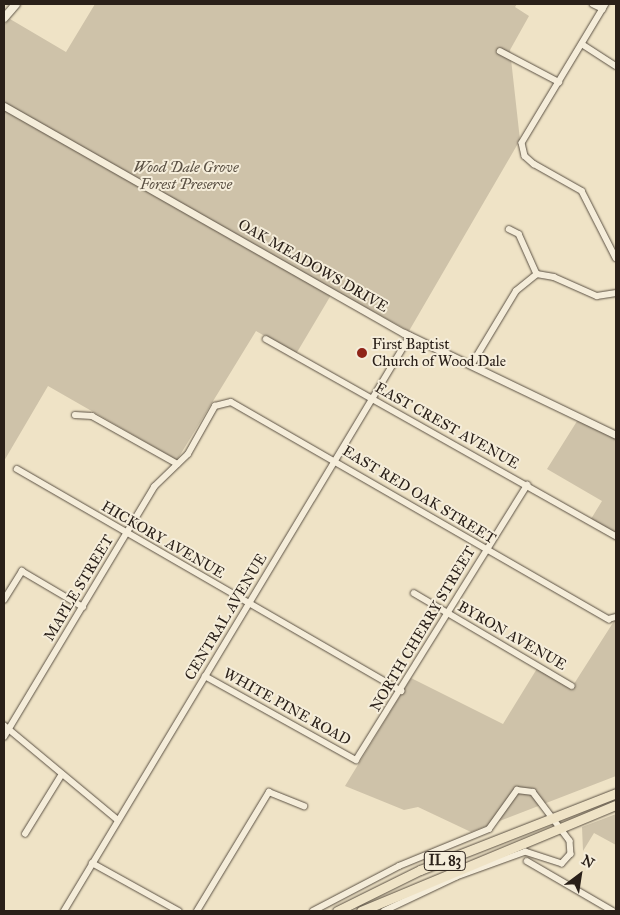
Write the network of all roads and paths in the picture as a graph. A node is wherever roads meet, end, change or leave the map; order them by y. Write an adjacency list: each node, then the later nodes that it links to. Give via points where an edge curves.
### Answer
1 (16, 4): 4 (main road)
2 (593, 4): 3 (street)
3 (604, 6): 5 (street)
4 (4, 18)
5 (582, 44): 7 (street); 8 (street)
6 (500, 51): 8 (street)
7 (616, 66)
8 (559, 82): 11 (street, via 522,143 525,156 582,191)
9 (4, 106): 14 (street, OAK MEADOWS DRIVE)
10 (510, 229): 12 (street, via 519,234)
11 (616, 258)
12 (537, 274): 13 (street, via 554,276 597,296); 16 (street, via 516,291)
13 (616, 294)
14 (410, 336): 16 (street, OAK MEADOWS DRIVE); 17 (street, CENTRAL AVENUE)
15 (266, 339): 17 (street, EAST CREST AVENUE)
16 (472, 364): 20 (street, OAK MEADOWS DRIVE)
17 (372, 399): 21 (street, CENTRAL AVENUE); 24 (street, EAST CREST AVENUE)
18 (215, 406): 21 (street, EAST RED OAK STREET, via 231,402); 22 (street, MAPLE STREET)
19 (75, 415): 22 (street, via 92,416)
20 (616, 435)
21 (334, 459): 27 (street, EAST RED OAK STREET); 30 (street, CENTRAL AVENUE)
22 (178, 464): 25 (street, MAPLE STREET, via 154,487)
23 (17, 469): 25 (street, HICKORY AVENUE)
24 (526, 485): 26 (street, EAST CREST AVENUE); 27 (street, NORTH CHERRY STREET)
25 (127, 533): 30 (street, HICKORY AVENUE); 31 (street, MAPLE STREET)
26 (616, 536)
27 (487, 549): 32 (street, NORTH CHERRY STREET); 33 (street, EAST RED OAK STREET, via 609,619)
28 (414, 593): 32 (street, BYRON AVENUE)
29 (4, 600): 31 (street, via 22,571)
30 (250, 602): 34 (street, CENTRAL AVENUE); 36 (street, HICKORY AVENUE)
31 (83, 607): 37 (street, MAPLE STREET)
32 (448, 614): 35 (street, BYRON AVENUE); 36 (street, NORTH CHERRY STREET)
33 (616, 617)
34 (206, 676): 39 (street, WHITE PINE ROAD); 45 (street, CENTRAL AVENUE)
35 (572, 686)
36 (402, 691): 39 (street, NORTH CHERRY STREET)
37 (6, 728): 38 (street, MAPLE STREET); 40 (street)
38 (4, 737)
39 (356, 760)
40 (62, 774): 45 (street); 47 (street)
41 (616, 793): 44 (highway, IL 83)
42 (616, 805): 46 (highway, IL 83)
43 (304, 806): 52 (street, via 277,792 269,792)
44 (556, 817): 46 (street); 53 (street, via 533,792 518,790 488,830 399,866); 54 (highway, IL 83, via 420,870)
45 (117, 820): 49 (street, CENTRAL AVENUE)
46 (563, 828): 55 (highway, IL 83); 56 (street, via 571,849 562,864 526,852 457,877)
47 (25, 834)
48 (527, 862): 57 (street)
49 (92, 863): 50 (street, CENTRAL AVENUE); 51 (street)
50 (64, 911)
51 (179, 911)
52 (197, 911)
53 (314, 911)
54 (337, 911)
55 (361, 911)
56 (385, 911)
57 (613, 911)

